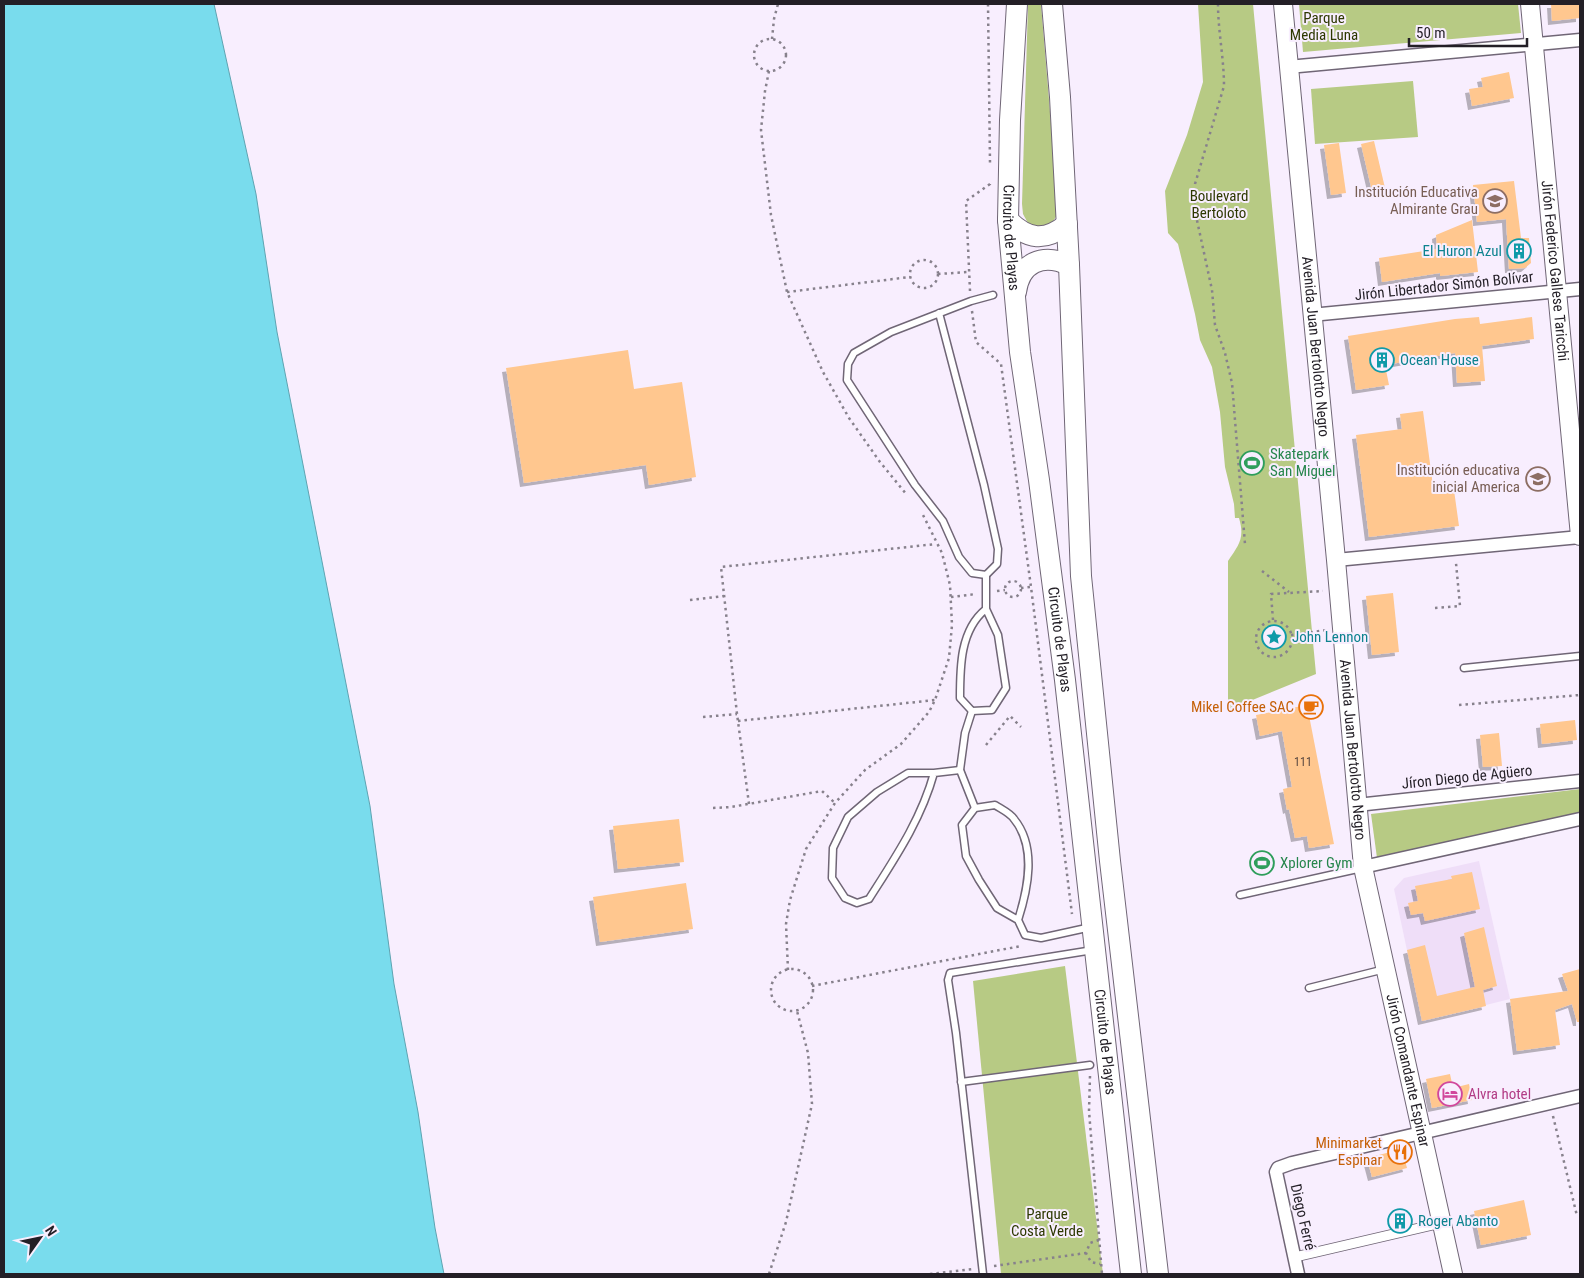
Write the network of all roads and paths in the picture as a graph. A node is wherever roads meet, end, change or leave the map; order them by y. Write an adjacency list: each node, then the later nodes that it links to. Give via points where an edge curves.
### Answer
1 (778, 4): 8 (path)
2 (988, 4): 13 (path)
3 (1017, 4): 15 (highway, Circuito de Playas)
4 (1052, 4): 16 (highway, Circuito de Playas)
5 (1218, 4): 33 (path, via 1224,86 1195,184 1195,211 1212,290 1215,325 1232,383)
6 (1283, 4): 11 (main road, Avenida Juan Bertolotto Negro)
7 (1530, 4): 10 (main road, Jirón Federico Gallese Taricchi)
8 (772, 39): 12 (path, via 783,45 787,57 781,68); 12 (path, via 760,42 754,53 758,65)
9 (1580, 40): 10 (street)
10 (1534, 44): 11 (street); 22 (main road, Jirón Federico Gallese Taricchi)
11 (1288, 67): 28 (main road, Avenida Juan Bertolotto Negro)
12 (769, 71): 23 (path, via 761,130 771,214)
13 (990, 164)
14 (990, 174): 18 (path, via 990,184 966,201)
15 (1008, 220): 16 (highway, via 1030,236 1056,232); 24 (highway, Circuito de Playas)
16 (1067, 224): 17 (highway, Circuito de Playas)
17 (1069, 265): 24 (highway, via 1045,259 1033,263 1023,271 1017,282); 96 (highway, Circuito de Playas, via 1081,576)
18 (968, 272): 19 (path); 26 (path)
19 (938, 274): 20 (path, via 935,283 928,288 919,287); 20 (path, via 931,262 923,261 912,268)
20 (910, 277): 23 (path)
21 (1580, 289): 22 (street, Jirón Libertador Simón Bolívar)
22 (1557, 290): 28 (street, Jirón Libertador Simón Bolívar); 31 (main road, Jirón Federico Gallese Taricchi)
23 (787, 292): 29 (path, via 823,372 849,418)
24 (1016, 294): 72 (highway, Circuito de Playas, via 1020,352 1065,680)
25 (993, 295): 26 (lane)
26 (971, 301): 27 (lane); 38 (path, via 976,342 1001,364)
27 (939, 313): 37 (lane, via 998,549 997,564); 37 (lane, via 890,332 854,353 848,364 847,380 915,485 943,521 959,557 972,573)
28 (1311, 315): 35 (main road, Avenida Juan Bertolotto Negro)
29 (910, 499)
30 (922, 514): 32 (path)
31 (1580, 537): 34 (street)
32 (936, 544): 42 (path, via 721,567); 52 (path, via 942,553 950,585 952,625 949,658)
33 (1245, 544)
34 (1454, 550): 35 (street); 44 (path, via 1460,606)
35 (1336, 560): 40 (main road, Avenida Juan Bertolotto Negro)
36 (1262, 572): 41 (path)
37 (986, 575): 45 (lane)
38 (1031, 586): 39 (path); 72 (path)
39 (1021, 588): 39 (path, via 1017,581 1012,581 1005,590 1014,597)
40 (1338, 590): 41 (path); 47 (main road, Avenida Juan Bertolotto Negro)
41 (1290, 593): 46 (path, via 1271,594)
42 (724, 596): 43 (path); 55 (path)
43 (690, 600)
44 (1435, 608)
45 (986, 609): 54 (lane, via 977,616 965,641 960,674 960,698); 54 (lane, via 998,634 1006,688 992,710)
46 (1273, 620): 48 (path, via 1285,624); 48 (path, via 1262,624 1256,634 1257,645 1264,654 1281,656 1290,647)
47 (1342, 628): 48 (path); 65 (main road, Avenida Juan Bertolotto Negro)
48 (1292, 635)
49 (1580, 656): 50 (lane)
50 (1464, 668)
51 (1580, 695): 53 (path)
52 (935, 700): 57 (path); 63 (path, via 902,744 865,770)
53 (1459, 705)
54 (972, 711): 60 (lane)
55 (737, 714): 56 (path); 57 (path)
56 (703, 717)
57 (738, 721): 64 (path)
58 (1021, 727): 59 (path, via 1010,716)
59 (986, 745)
60 (960, 770): 61 (lane); 67 (lane)
61 (934, 773): 61 (lane, via 908,773 877,792 848,817 833,848 832,878 845,898 858,903 869,899 909,836 928,795)
62 (1580, 781): 65 (street, Jíron Diego de Agüero)
63 (835, 803): 64 (path, via 822,791); 76 (path, via 806,849 790,900 786,924)
64 (749, 804): 66 (path)
65 (1357, 805): 69 (main road, Avenida Juan Bertolotto Negro)
66 (713, 808)
67 (975, 808): 71 (lane, via 962,825 966,856 997,908); 71 (lane, via 995,805 1014,818 1027,842 1029,873)
68 (1580, 819): 69 (street)
69 (1363, 867): 70 (lane); 75 (main road, Jirón Comandante Espinar)
70 (1240, 895)
71 (1018, 920): 72 (lane, via 1025,935 1041,938)
72 (1083, 928): 74 (highway, Circuito de Playas)
73 (1027, 945): 77 (path)
74 (1095, 950): 81 (lane, via 950,973 948,980); 95 (highway, Circuito de Playas)
75 (1386, 969): 78 (lane); 84 (main road, Jirón Comandante Espinar)
76 (788, 970): 77 (path, via 802,972); 79 (path, via 773,980 770,993 781,1009)
77 (812, 986): 79 (path, via 810,1001)
78 (1309, 988)
79 (797, 1011): 92 (path, via 808,1053 812,1104 786,1222)
80 (1090, 1066): 81 (lane); 87 (path, via 1089,1111)
81 (961, 1082): 91 (lane)
82 (1580, 1096): 83 (street)
83 (1550, 1103): 84 (street); 85 (path)
84 (1422, 1132): 86 (main road, Jirón Comandante Espinar); 89 (street, Diego Ferré, via 1278,1168 1276,1172)
85 (1577, 1216)
86 (1441, 1224): 89 (street); 98 (main road, Jirón Comandante Espinar)
87 (1099, 1240): 88 (path, via 1090,1243); 90 (path)
88 (1086, 1253): 90 (path, via 1091,1262); 91 (path)
89 (1295, 1258): 97 (street, Diego Ferré)
90 (1101, 1264): 94 (path)
91 (983, 1271): 93 (path)
92 (769, 1274)
93 (930, 1274)
94 (1102, 1274)
95 (1131, 1274)
96 (1158, 1274)
97 (1298, 1274)
98 (1453, 1274)

